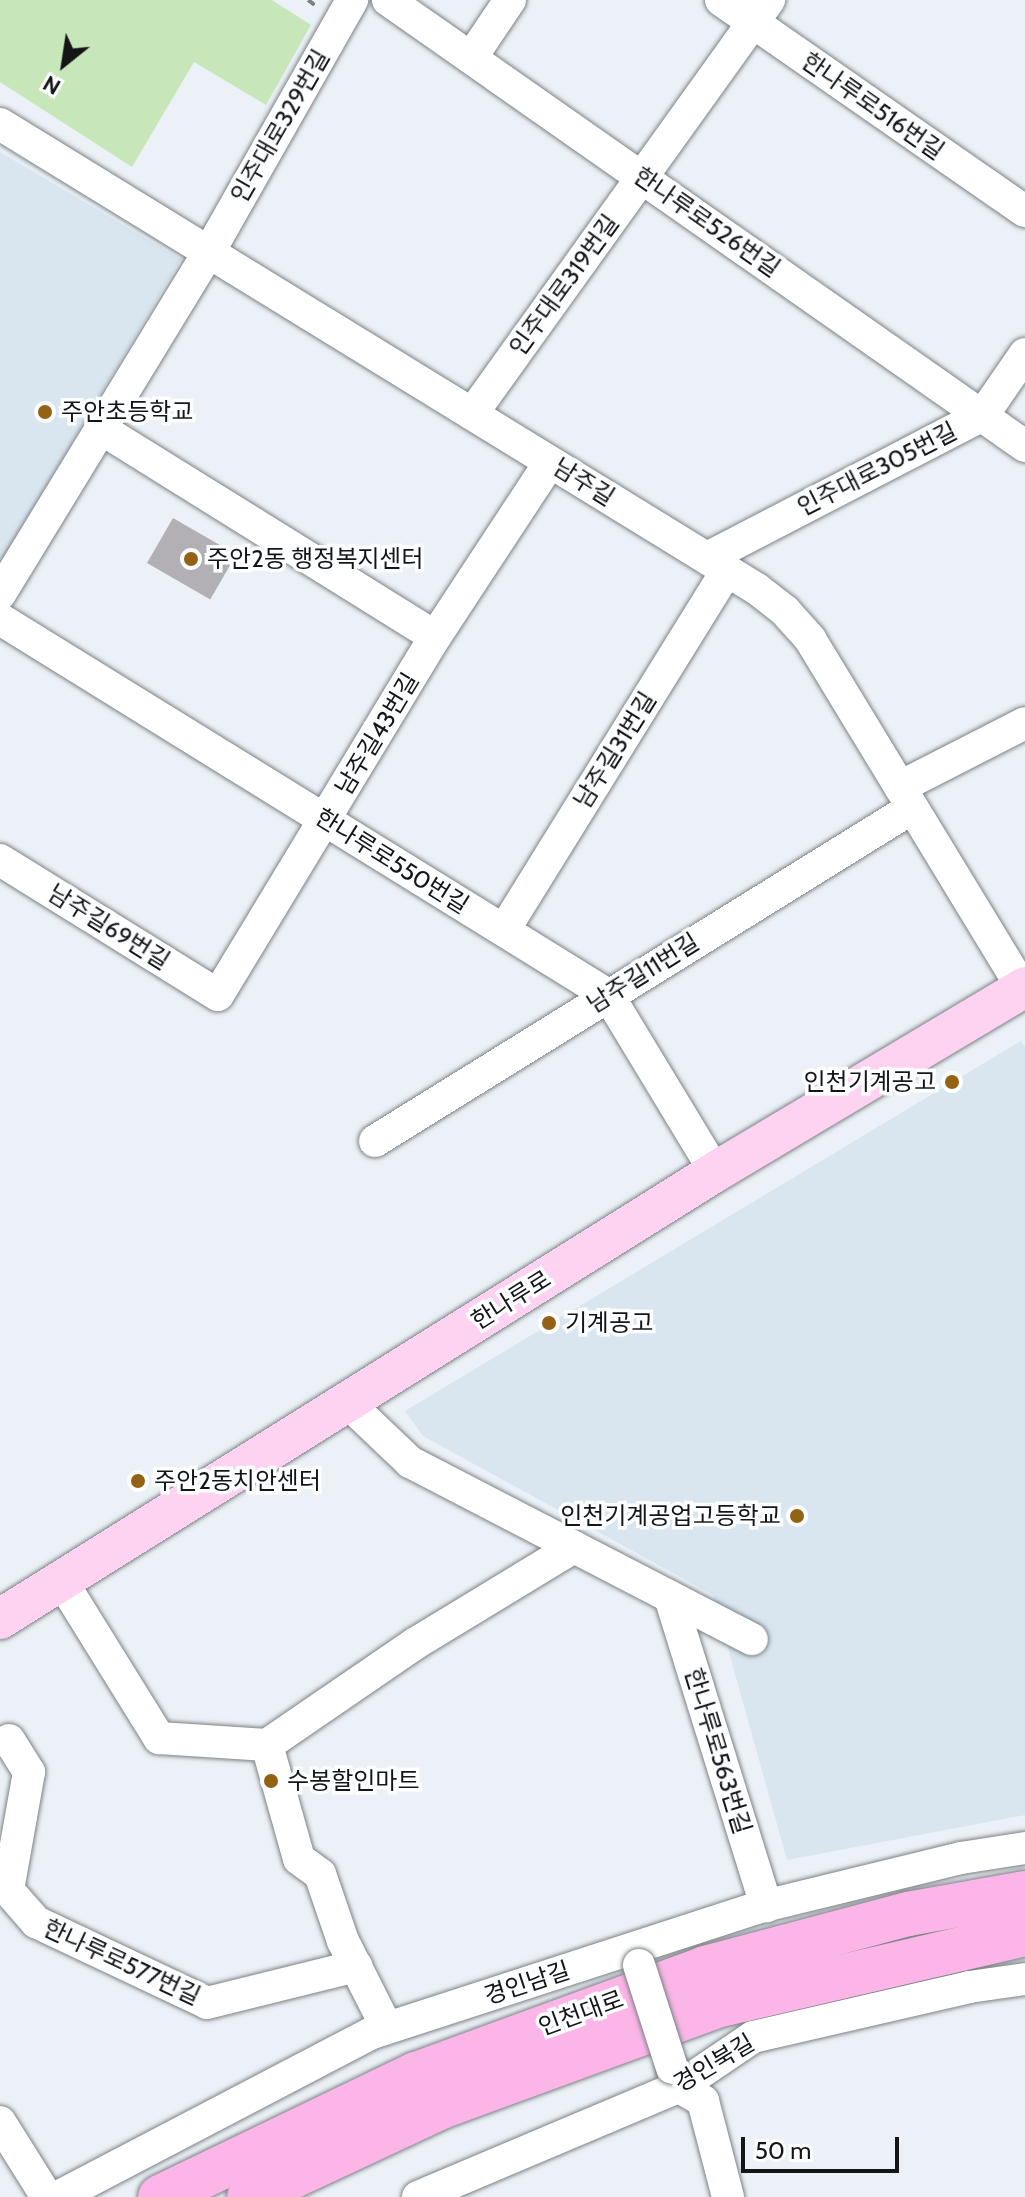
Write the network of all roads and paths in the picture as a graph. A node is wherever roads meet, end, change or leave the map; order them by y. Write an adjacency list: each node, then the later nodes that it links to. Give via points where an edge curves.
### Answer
1 (308, 0): 5 (path)
2 (388, 0): 7 (street, 한나루로526번길)
3 (510, 0): 7 (street)
4 (721, 0): 6 (street, 한나루로516번길)
5 (334, 5): 11 (street, 인주대로329번길)
6 (761, 11): 9 (street, 인주대로319번길); 10 (street, 한나루로516번길)
7 (471, 58): 9 (street, 한나루로526번길)
8 (0, 124): 11 (street, 남주길)
9 (642, 177): 13 (street, 인주대로319번길); 14 (street, 한나루로526번길)
10 (1025, 211)
11 (209, 252): 13 (street, 남주길); 15 (street)
12 (1025, 354): 14 (street, 인주대로305번길)
13 (472, 414): 17 (street, 남주길)
14 (983, 415): 16 (street, 한나루로526번길); 18 (street, 인주대로305번길)
15 (103, 430): 19 (street); 21 (street)
16 (1025, 446)
17 (550, 462): 18 (street, 남주길); 21 (street, 남주길43번길)
18 (717, 564): 23 (street, 남주길, via 785,611 810,639); 26 (street, 남주길31번길)
19 (0, 594)
20 (0, 619): 24 (street, 한나루로550번길)
21 (435, 637): 24 (street, 남주길43번길)
22 (1025, 723): 23 (street, 남주길11번길)
23 (906, 797): 27 (street, 남주길); 29 (street, 남주길11번길)
24 (325, 819): 26 (street, 한나루로550번길); 28 (street, 남주길43번길)
25 (0, 860): 28 (street, 남주길69번길)
26 (504, 930): 29 (street, 한나루로550번길)
27 (1024, 989): 31 (main road, 한나루로)
28 (218, 995)
29 (608, 995): 30 (street, 남주길11번길); 31 (street, 한나루로550번길)
30 (375, 1141)
31 (715, 1172): 32 (main road, 한나루로)
32 (347, 1402): 33 (street, via 410,1462); 34 (main road, 한나루로)
33 (574, 1547): 35 (street); 39 (street, via 401,1653)
34 (61, 1580): 36 (main road, 한나루로); 39 (street, via 159,1738)
35 (670, 1597): 37 (street); 42 (street, 한나루로563번길)
36 (0, 1619)
37 (752, 1639)
38 (9, 1740): 45 (street, 한나루로577번길, via 29,1772 8,1890 36,1922 207,2003)
39 (267, 1745): 45 (street, via 299,1859 320,1874)
40 (1025, 1848): 42 (street, 경인남길, via 961,1858)
41 (1025, 1893): 52 (highway, 인천대로, via 908,1914 705,1968 416,2074)
42 (766, 1906): 44 (street, 경인남길)
43 (1025, 1934): 53 (highway, 인천대로, via 720,2005 441,2107)
44 (636, 1957): 47 (street, 경인남길); 48 (street, bridge)
45 (356, 1966): 47 (street)
46 (1025, 1979): 48 (street, 경인북길, via 753,2037)
47 (387, 2028): 51 (street, 경인남길)
48 (676, 2077): 54 (street, 경인북길); 55 (street, via 703,2101)
49 (0, 2122): 50 (street)
50 (47, 2197)
51 (58, 2197)
52 (160, 2197)
53 (249, 2197)
54 (418, 2197)
55 (728, 2197)

